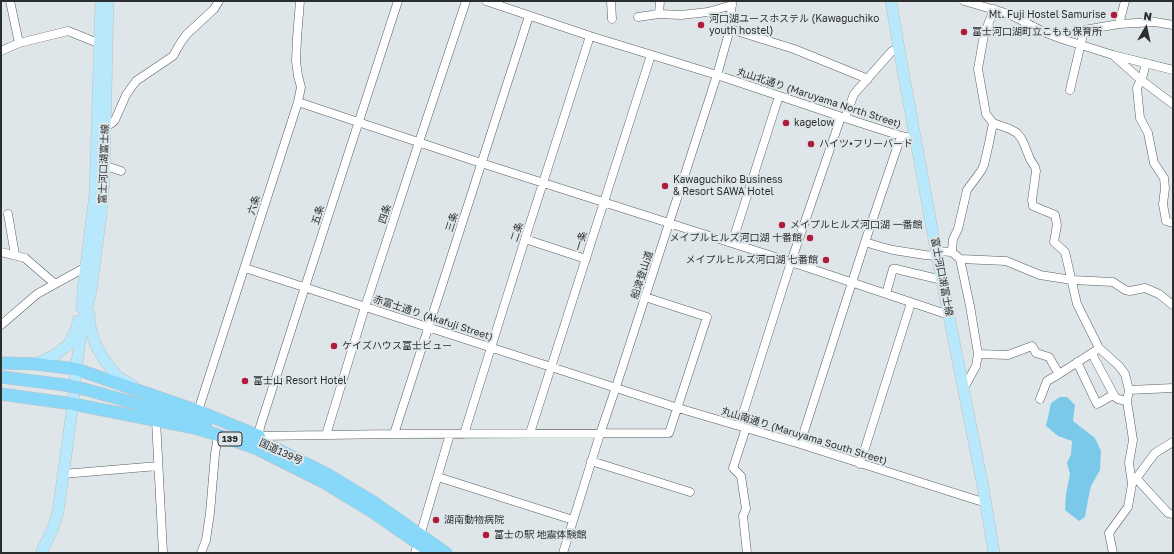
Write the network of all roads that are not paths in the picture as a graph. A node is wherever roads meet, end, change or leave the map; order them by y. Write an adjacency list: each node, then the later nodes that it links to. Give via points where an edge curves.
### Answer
1 (10, 1): 25 (street)
2 (101, 1): 24 (main road, 富士河口湖富士線)
3 (108, 1): 43 (main road, 富士河口湖富士線)
4 (219, 1): 43 (street, via 187,34 174,56 136,81 126,95 115,120 109,125)
5 (300, 1): 38 (street, 六条, via 296,61 301,87)
6 (398, 1): 41 (street, 五条)
7 (466, 1): 46 (street, 四条)
8 (486, 1): 17 (street, 丸山北通り (Maruyama North Street))
9 (611, 1): 19 (street)
10 (660, 1): 16 (street)
11 (891, 1): 27 (main road, 富士河口湖富士線)
12 (964, 1): 15 (street)
13 (1125, 1): 20 (street)
14 (732, 3): 16 (street, via 708,12); 22 (street, 船津登山道)
15 (994, 9): 26 (street); 42 (street, via 984,35 978,69 986,114)
16 (659, 14): 18 (street)
17 (529, 16): 23 (street, 丸山北通り (Maruyama North Street)); 47 (street, 三条)
18 (638, 17)
19 (612, 19)
20 (1119, 24): 21 (street, via 1155,22); 26 (street, via 1084,30)
21 (1173, 25)
22 (730, 29): 33 (street, 船津登山道); 34 (street, via 794,49)
23 (590, 36): 30 (street, 丸山北通り (Maruyama North Street)); 50 (street, 二条)
24 (100, 40): 25 (street, via 93,41 68,31); 43 (main road, 富士河口湖富士線)
25 (19, 42): 28 (street)
26 (1081, 45): 29 (street); 36 (street)
27 (899, 50): 34 (street, via 892,51); 45 (main road, 富士河口湖富士線)
28 (1, 51)
29 (1113, 55): 31 (street); 35 (street)
30 (652, 56): 33 (street, 丸山北通り (Maruyama North Street)); 51 (street, 一条)
31 (1146, 63): 32 (street); 35 (street)
32 (1173, 70)
33 (717, 75): 37 (street, 丸山北通り (Maruyama North Street)); 53 (street, 船津登山道)
34 (868, 78): 40 (street, via 854,94)
35 (1141, 80): 39 (street); 54 (street, via 1137,88 1140,118 1148,133 1154,163 1164,178 1163,204 1166,221)
36 (1070, 90)
37 (779, 96): 40 (street, 丸山北通り (Maruyama North Street)); 57 (street)
38 (298, 102): 41 (street); 66 (street, 六条)
39 (1173, 104)
40 (843, 117): 44 (street, 丸山北通り (Maruyama North Street)); 64 (street)
41 (359, 122): 46 (street); 71 (street, 五条)
42 (993, 123): 59 (street, via 984,165 967,190 958,229 953,239); 68 (street, via 1010,129 1021,138 1036,170 1033,206 1055,215 1057,225 1054,242 1065,252)
43 (101, 124): 48 (main road, 富士河口湖富士線)
44 (901, 136): 45 (street, 丸山北通り (Maruyama North Street)); 56 (street)
45 (916, 139): 60 (main road, 富士河口湖富士線)
46 (419, 142): 47 (street); 77 (street, 四条)
47 (481, 163): 50 (street); 80 (street, 三条)
48 (100, 164): 49 (street); 65 (main road, 富士河口湖富士線, via 102,214)
49 (121, 172)
50 (544, 182): 51 (street); 55 (street, 二条)
51 (604, 202): 53 (street); 62 (street, 一条)
52 (8, 214): 61 (street)
53 (669, 223): 57 (street); 74 (street, 船津登山道)
54 (1173, 223)
55 (525, 239): 62 (street); 81 (street, 二条)
56 (865, 242): 60 (street, via 893,250 925,255); 69 (street)
57 (732, 243): 64 (street)
58 (1, 252): 61 (street)
59 (952, 252): 60 (street); 63 (street)
60 (937, 254): 67 (main road, 富士河口湖富士線)
61 (15, 255): 70 (street, via 25,258)
62 (586, 259): 88 (street, 一条)
63 (960, 259): 68 (street, via 1006,261 1040,275); 83 (street)
64 (791, 262): 69 (street); 105 (street)
65 (90, 268): 70 (street); 72 (main road, 富士河口湖富士線)
66 (244, 268): 71 (street, 赤富士通り (Akafuji Street)); 103 (street, 六条)
67 (942, 280): 73 (street, via 893,269); 78 (main road, 富士河口湖富士線)
68 (1072, 280): 76 (street, via 1113,282 1130,291 1145,288 1159,294); 82 (street, via 1077,304)
69 (851, 283): 73 (street); 115 (street)
70 (55, 284): 79 (street, via 37,294)
71 (305, 287): 77 (street, 赤富士通り (Akafuji Street)); 113 (street, 五条)
72 (87, 290): 87 (main road, via 77,328 69,344 55,355); 89 (main road, 富士河口湖富士線); 96 (main road, via 89,322 95,344 118,376)
73 (886, 294): 75 (street)
74 (645, 297): 92 (street, 船津登山道); 102 (street, via 707,317)
75 (911, 303): 78 (street); 118 (street)
76 (1173, 305)
77 (365, 307): 80 (street, 赤富士通り (Akafuji Street)); 112 (street, 四条)
78 (949, 315): 93 (main road, 富士河口湖富士線)
79 (1, 325)
80 (428, 327): 81 (street, 赤富士通り (Akafuji Street)); 107 (street, 三条)
81 (491, 347): 88 (street, 赤富士通り (Akafuji Street)); 109 (street, 二条)
82 (1099, 348): 84 (street); 95 (street, via 1125,374)
83 (978, 354): 90 (street, via 1008,355 1032,346 1036,354 1049,357); 93 (street, via 976,366)
84 (1092, 354): 85 (street); 98 (street)
85 (1077, 362): 90 (street); 98 (street, via 1097,404)
86 (1, 363): 87 (highway)
87 (36, 364): 89 (highway)
88 (552, 367): 92 (street, 赤富士通り (Akafuji Street)); 106 (street, 一条)
89 (76, 369): 96 (highway); 101 (main road, 富士河口湖富士線)
90 (1059, 374): 99 (street, via 1048,380)
91 (1, 376): 116 (highway, 国道139号 / 139, bridge, via 84,389 224,428)
92 (616, 387): 102 (street, 丸山南通り (Maruyama South Street)); 110 (street, 船津登山道)
93 (964, 388): 124 (main road, 富士河口湖富士線)
94 (1173, 388): 95 (street)
95 (1129, 390): 100 (street)
96 (141, 391): 103 (highway)
97 (1, 394): 101 (highway, 国道139号 / 139)
98 (1113, 395): 100 (street)
99 (1040, 399)
100 (1127, 401): 122 (street, via 1132,440 1129,463)
101 (72, 404): 104 (highway, 国道139号 / 139); 120 (main road, 富士河口湖富士線)
102 (678, 408): 105 (street, 丸山南通り (Maruyama South Street)); 110 (street, via 669,433)
103 (198, 411): 113 (highway)
104 (156, 420): 111 (highway, 国道139号 / 139); 119 (street)
105 (743, 427): 115 (street, 丸山南通り (Maruyama South Street)); 134 (street, via 733,468 741,476 746,509 743,516)
106 (530, 433): 109 (street); 110 (street)
107 (394, 434): 108 (street); 112 (street)
108 (450, 434): 109 (street); 121 (street)
109 (464, 434)
110 (600, 434): 117 (street, 船津登山道)
111 (218, 435): 127 (highway, 国道139号 / 139, via 255,448 325,483); 130 (street, via 206,540)
112 (326, 435): 113 (street)
113 (259, 436): 116 (highway)
114 (1173, 442): 122 (street, via 1156,453)
115 (800, 444): 118 (street, 丸山南通り (Maruyama South Street))
116 (275, 448): 127 (highway, 国道139号 / 139, via 327,474 375,503)
117 (591, 461): 123 (street); 126 (street, 船津登山道)
118 (860, 464): 124 (street, 丸山南通り (Maruyama South Street))
119 (158, 466): 120 (street); 129 (street)
120 (63, 474): 128 (main road, 富士河口湖富士線, via 58,512)
121 (438, 477): 126 (street); 127 (street)
122 (1134, 481): 125 (street, via 1168,513); 136 (street, via 1128,507 1109,533)
123 (690, 492)
124 (986, 503): 135 (main road, 富士河口湖富士線)
125 (1173, 514)
126 (573, 520): 133 (street, 船津登山道)
127 (418, 543): 131 (highway, 国道139号 / 139); 132 (highway, 国道139号 / 139)
128 (41, 553)
129 (163, 553)
130 (201, 553)
131 (432, 553)
132 (446, 553)
133 (563, 553)
134 (747, 553)
135 (994, 553)
136 (1113, 553)

